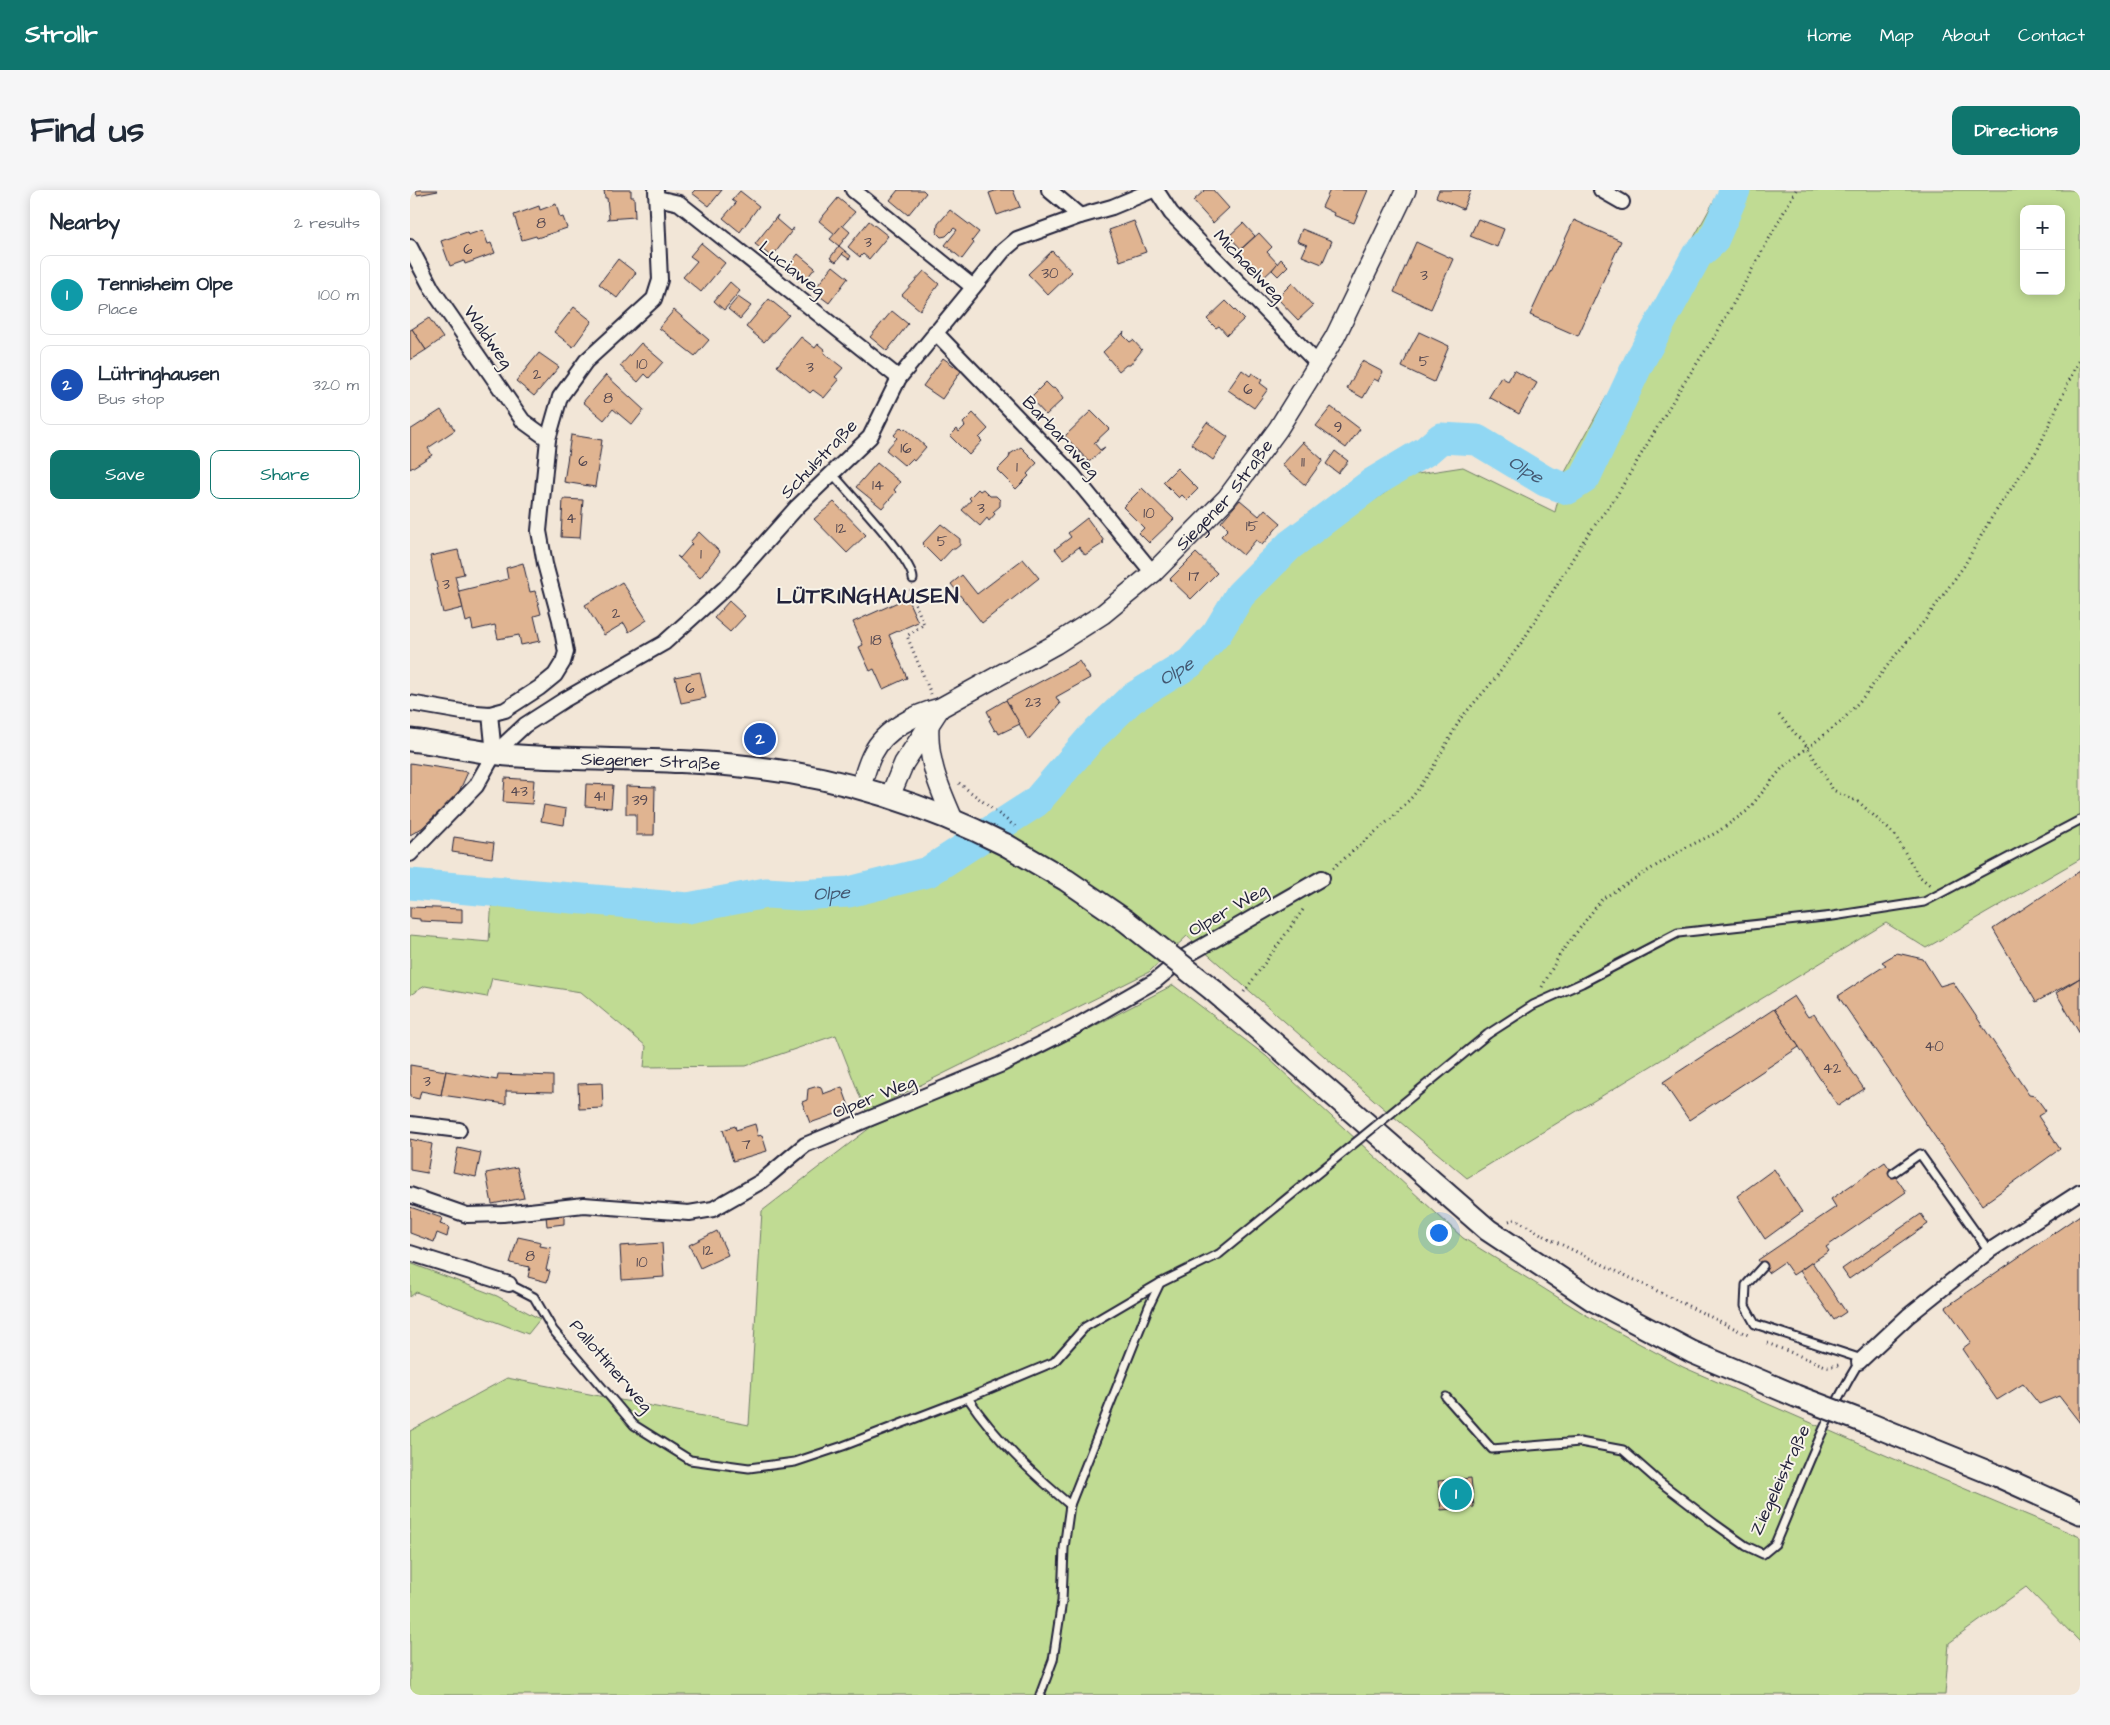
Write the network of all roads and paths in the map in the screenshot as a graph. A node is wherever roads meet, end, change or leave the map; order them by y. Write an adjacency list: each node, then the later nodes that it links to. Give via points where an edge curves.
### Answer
1 (853, 190): 11 (street)
2 (1049, 190): 9 (street)
3 (1154, 190): 9 (street, Schulstraße); 14 (street, Michaelweg, via 1171,212)
4 (1406, 190): 14 (street, Siegener Straße)
5 (1601, 190): 8 (street)
6 (1796, 190): 35 (path, via 1717,333 1524,639 1461,718 1413,796)
7 (657, 194): 15 (street, Luciaweg, via 678,203); 16 (street, via 660,280 654,300 586,361 560,397)
8 (1622, 202)
9 (1080, 216): 11 (street, Schulstraße, via 1017,239)
10 (410, 247): 16 (street, Waldweg, via 432,289 523,421)
11 (973, 287): 12 (street, Schulstraße)
12 (935, 332): 15 (street, Schulstraße); 18 (street, Barbaraweg, via 1072,474)
13 (2080, 357): 26 (path, via 2038,449 1990,520 1964,566 1866,694 1842,721)
14 (1319, 365): 18 (street, Siegener Straße, via 1278,430 1227,498)
15 (899, 378): 17 (street, Schulstraße, via 870,437)
16 (548, 439): 22 (street, via 539,531 566,652 556,675 505,710)
17 (832, 473): 19 (lane, via 903,556 913,572); 27 (street, Schulstraße, via 725,588 664,643 525,725)
18 (1153, 573): 21 (street, Siegener Straße, via 1102,614 1056,644)
19 (913, 579): 21 (path, via 910,592 924,624 907,636 934,701)
20 (410, 702): 22 (street)
21 (940, 708): 24 (street); 28 (street, Siegener Straße, via 907,721 887,735 874,752)
22 (490, 714): 27 (street)
23 (1779, 716): 26 (path)
24 (930, 725): 30 (street, via 904,763); 31 (street, via 928,744 931,760 938,786)
25 (410, 740): 27 (main road, Siegener Straße)
26 (1808, 748): 37 (path, via 1833,790 1860,803 1895,835 1918,875); 40 (path, via 1782,766 1747,811 1716,833 1685,848 1602,899 1560,954)
27 (494, 754): 28 (main road, Siegener Straße, via 750,767); 34 (street, Schulstraße, via 476,786)
28 (861, 787): 30 (main road)
29 (966, 790): 33 (path)
30 (890, 796): 31 (main road)
31 (953, 819): 60 (main road, bridge, via 1066,880 1126,920 1213,990 1488,1230 1593,1300 1692,1352 1998,1476)
32 (2080, 820): 37 (lane, Pallottinerweg)
33 (1022, 831)
34 (410, 854)
35 (1346, 857)
36 (1322, 878): 47 (street, Olper Weg, via 1184,957 1155,981 1073,1028 1000,1065 805,1145 762,1181 713,1209 689,1213 584,1205 467,1215)
37 (1940, 894): 52 (lane, Pallottinerweg, bridge, via 1924,902 1833,916 1678,933 1582,984 1533,1005 1488,1034 1220,1254)
38 (1306, 905): 41 (path)
39 (1237, 986): 41 (path)
40 (1541, 990)
41 (1244, 992): 42 (path)
42 (1252, 998)
43 (410, 1124): 44 (street)
44 (459, 1130)
45 (1893, 1173): 49 (lane, via 1920,1154)
46 (2080, 1192): 49 (street, Ziegeleistraße)
47 (410, 1195)
48 (1514, 1227): 54 (path, via 1506,1222 1515,1219)
49 (1989, 1251): 56 (street, Ziegeleistraße, via 1908,1316)
50 (410, 1253): 53 (street, Pallottinerweg)
51 (1763, 1266): 56 (lane, via 1746,1285 1745,1306 1755,1324)
52 (1160, 1283): 58 (lane, Pallottinerweg, via 1085,1327 1054,1362); 59 (lane)
53 (509, 1284): 58 (lane, Pallottinerweg, via 534,1298 553,1330 634,1424 690,1460 748,1468 795,1462)
54 (1755, 1338)
55 (1764, 1341): 56 (path, via 1828,1367)
56 (1861, 1361): 57 (lane, Ziegeleistraße, via 1818,1441 1775,1544 1763,1554 1715,1524 1623,1450 1580,1442 1492,1449)
57 (1446, 1397)
58 (968, 1398): 59 (lane, via 1009,1451)
59 (1070, 1505): 61 (lane, via 1062,1601 1053,1660)
60 (2080, 1513)
61 (1040, 1695)

